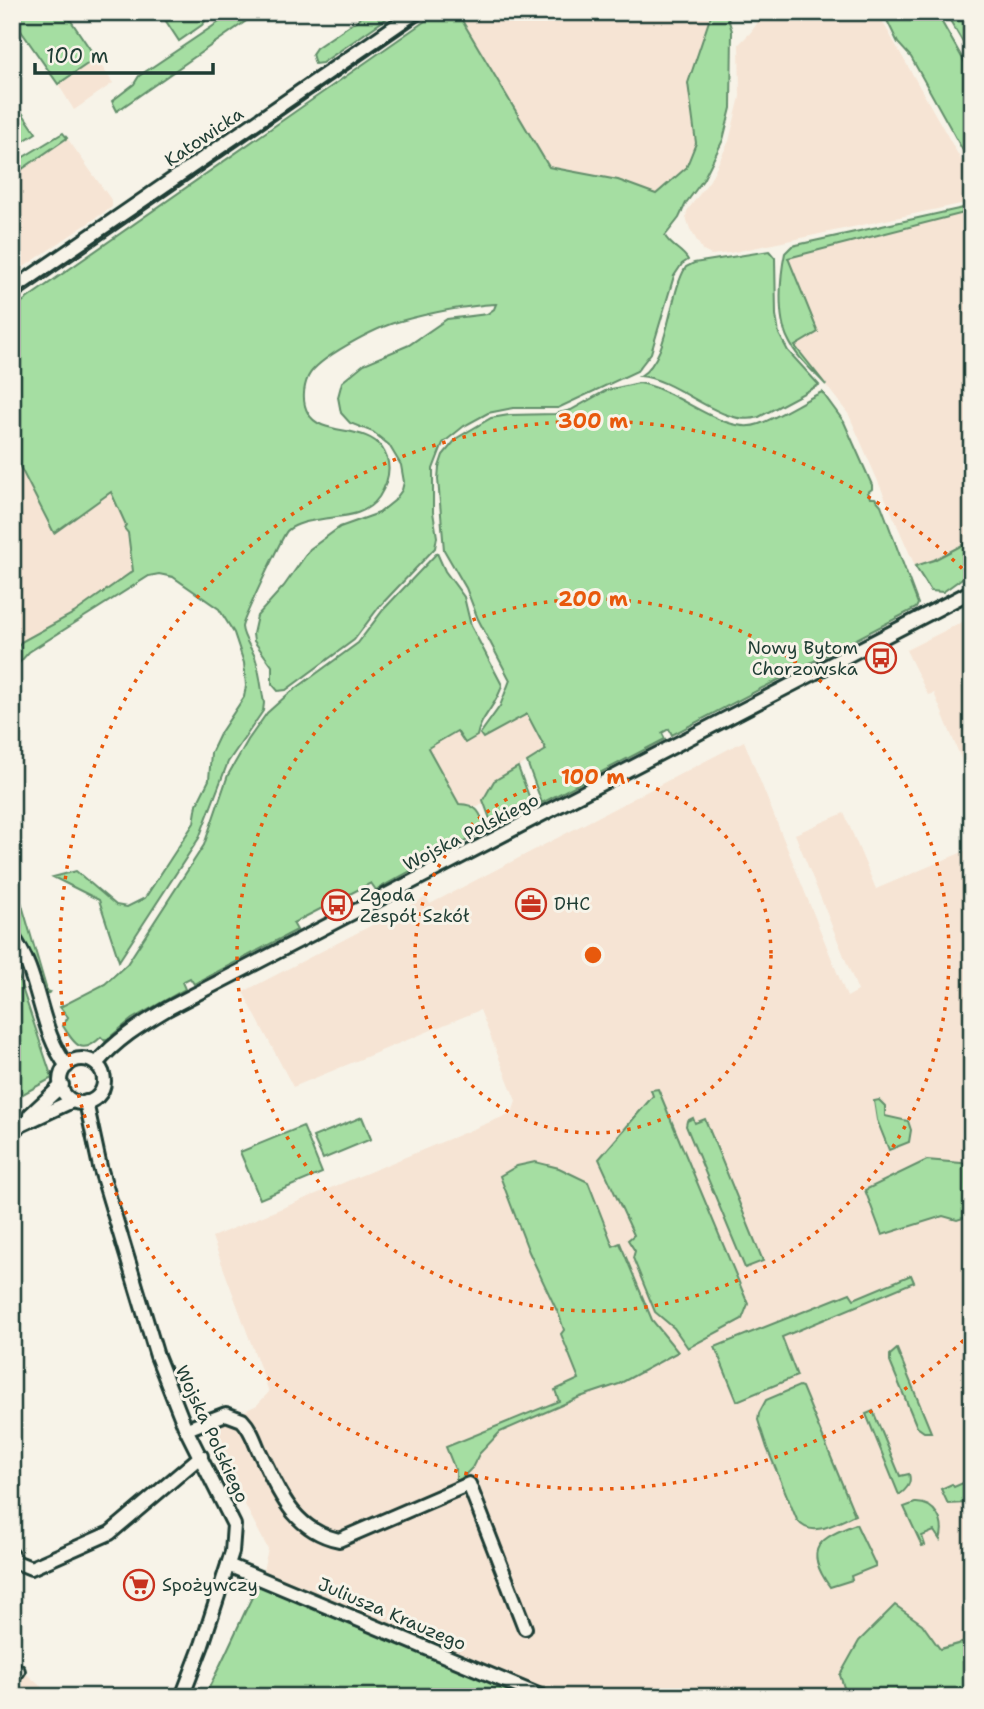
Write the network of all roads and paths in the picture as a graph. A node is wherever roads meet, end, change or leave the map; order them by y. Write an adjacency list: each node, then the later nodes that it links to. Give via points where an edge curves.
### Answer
1 (416, 12): 2 (street, Katowicka)
2 (12, 290)
3 (972, 591): 5 (street, Wojska Polskiego, via 158,1014 121,1039)
4 (12, 936): 6 (street, via 23,954 56,1051)
5 (96, 1064): 6 (street, via 85,1060); 8 (street, via 103,1074 103,1087 97,1096)
6 (67, 1066): 7 (street)
7 (61, 1084): 8 (street, via 65,1093); 9 (street)
8 (79, 1101): 9 (street); 10 (street, Wojska Polskiego, via 157,1356)
9 (17, 1126)
10 (187, 1430): 11 (street, Wojska Polskiego); 14 (street, via 226,1414 242,1420 295,1517 321,1536 339,1540 469,1484)
11 (201, 1456): 12 (street, via 110,1533 31,1568 16,1562); 13 (street, Wojska Polskiego, via 234,1525)
12 (12, 1555)
13 (228, 1565): 15 (street, Wojska Polskiego); 16 (street, Juliusza Krauzego)
14 (524, 1628)
15 (182, 1697)
16 (543, 1697)

